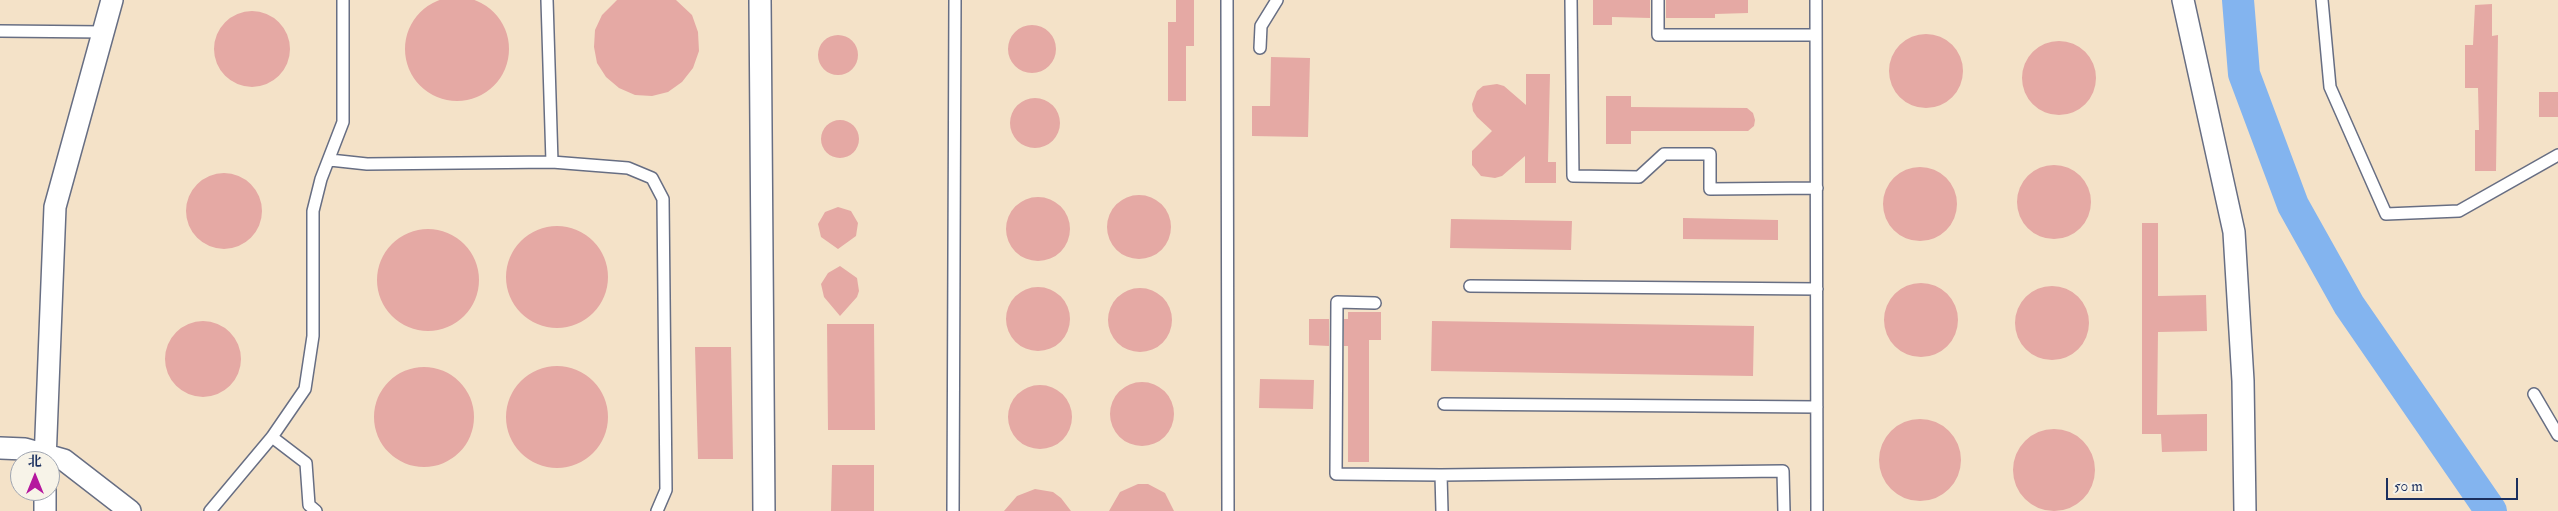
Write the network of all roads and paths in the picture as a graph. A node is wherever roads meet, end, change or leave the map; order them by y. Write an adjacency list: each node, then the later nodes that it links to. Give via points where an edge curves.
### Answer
1 (112, 0): 14 (street)
2 (343, 0): 18 (lane, via 343,122)
3 (547, 0): 19 (lane)
4 (760, 0): 38 (street)
5 (955, 0): 39 (lane)
6 (1227, 0): 40 (lane)
7 (1277, 0): 16 (lane, via 1260,26)
8 (1571, 0): 20 (lane, via 1573,176 1639,177 1664,154 1710,154 1710,189)
9 (1658, 0): 15 (lane, via 1658,35)
10 (1816, 0): 15 (lane)
11 (2183, 0): 44 (street, via 2234,232 2243,380)
12 (2322, 0): 17 (lane, via 2330,87 2386,214 2459,210)
13 (0, 31): 14 (lane)
14 (103, 32): 31 (street, via 55,207)
15 (1816, 35): 20 (lane)
16 (1260, 48)
17 (2558, 155)
18 (330, 160): 19 (lane, via 367,164); 28 (lane, via 321,179 313,211 314,336 305,389)
19 (552, 162): 37 (lane, via 628,168 652,178 663,199 666,490)
20 (1817, 188): 22 (lane)
21 (1470, 286): 22 (lane)
22 (1817, 289): 26 (lane)
23 (1375, 303): 33 (lane, via 1337,302 1336,474)
24 (2534, 394): 27 (lane)
25 (1444, 404): 26 (lane)
26 (1817, 407): 43 (lane)
27 (2558, 435)
28 (272, 437): 35 (lane); 36 (lane, via 306,464 310,505)
29 (0, 448): 30 (street)
30 (29, 451)
31 (45, 451)
32 (60, 460): 34 (street)
33 (1441, 475): 41 (lane); 42 (lane, via 1784,471)
34 (130, 511)
35 (210, 511)
36 (316, 511)
37 (657, 511)
38 (764, 511)
39 (953, 511)
40 (1228, 511)
41 (1442, 511)
42 (1784, 511)
43 (1817, 511)
44 (2245, 511)

